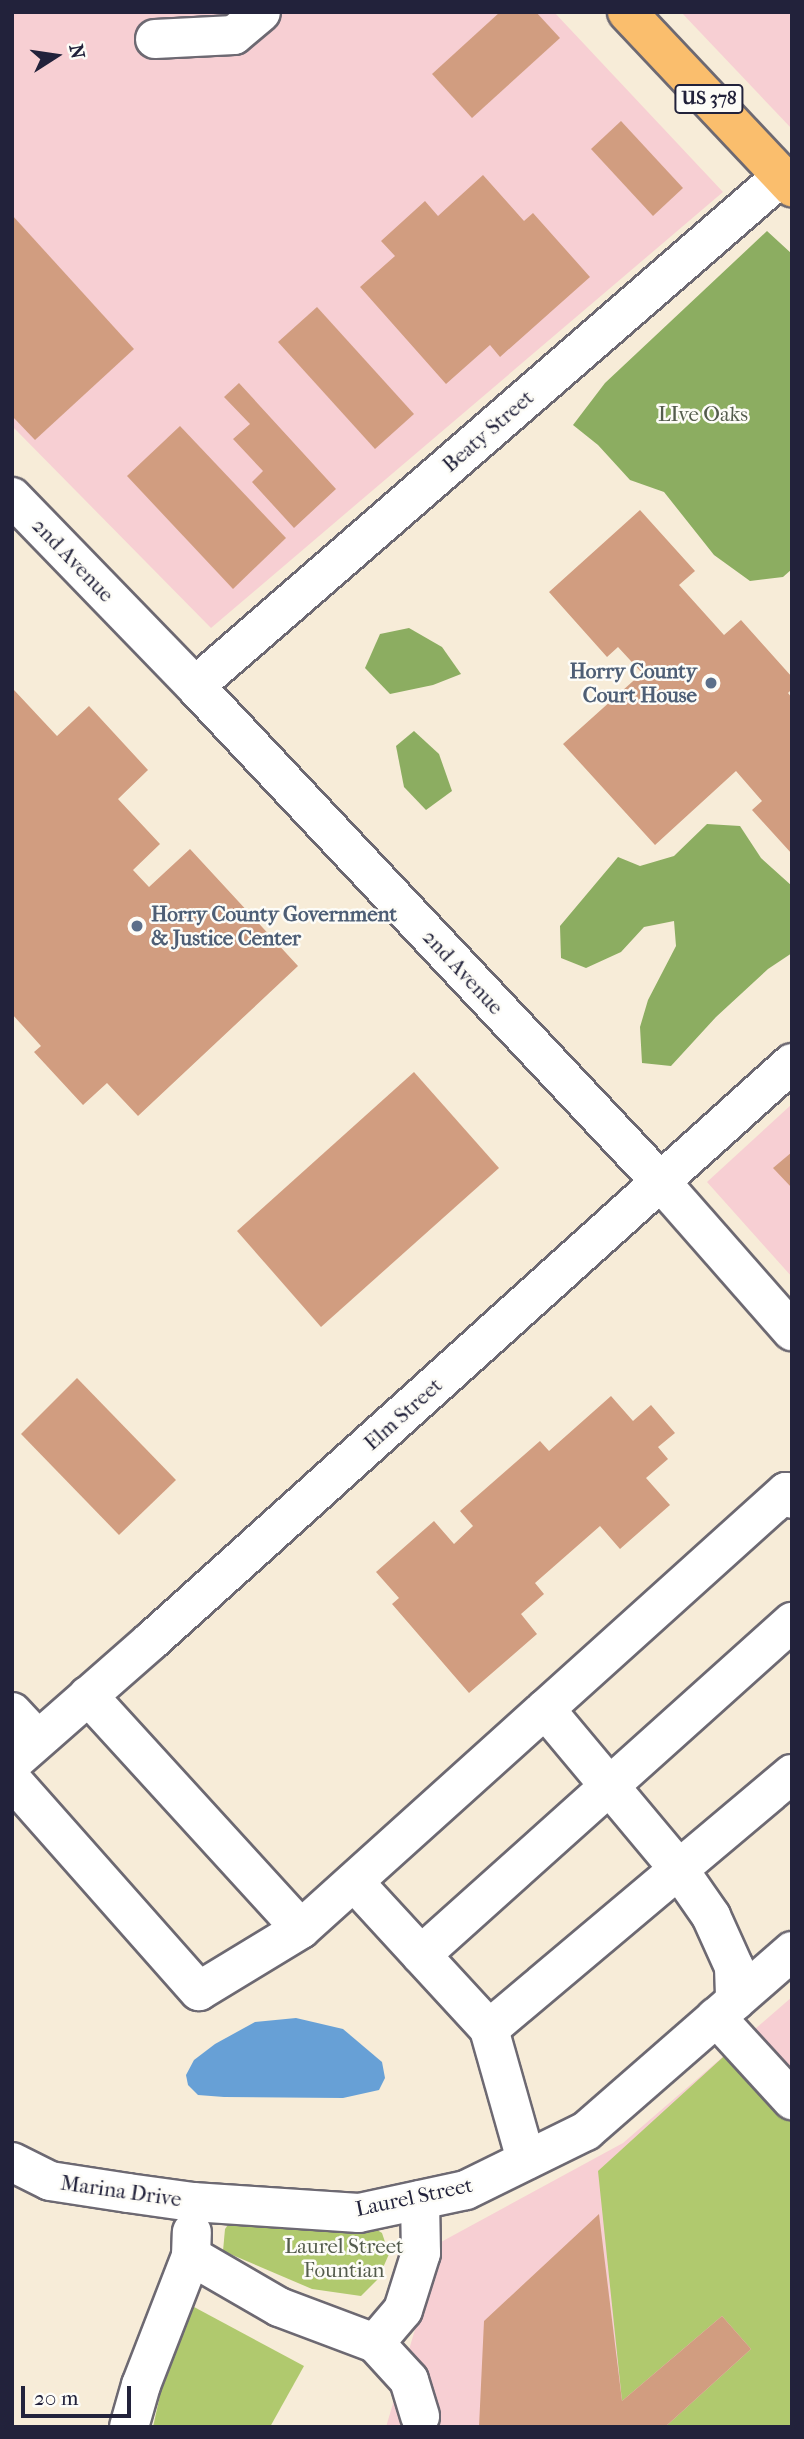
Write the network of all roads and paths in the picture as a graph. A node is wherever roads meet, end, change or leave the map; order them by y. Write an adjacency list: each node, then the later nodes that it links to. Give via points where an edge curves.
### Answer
1 (261, 12): 3 (street, via 234,35)
2 (627, 12): 4 (main road, US 378)
3 (155, 39)
4 (787, 181): 6 (street, Beaty Street)
5 (12, 497): 6 (street, 2nd Avenue)
6 (195, 686): 8 (street, 2nd Avenue)
7 (792, 1063): 8 (street, Elm Street)
8 (660, 1181): 9 (street, 2nd Avenue); 12 (street, Elm Street)
9 (792, 1331)
10 (792, 1499): 13 (street, via 786,1492)
11 (792, 1622): 17 (street)
12 (88, 1696): 14 (street, Elm Street); 20 (street)
13 (545, 1709): 17 (street); 19 (street)
14 (21, 1738)
15 (792, 1774): 18 (street)
16 (12, 1780): 20 (street, via 199,1991)
17 (609, 1785): 18 (street); 22 (street)
18 (677, 1867): 23 (street, via 711,1916 734,1967); 24 (street)
19 (354, 1882): 20 (street); 22 (street)
20 (302, 1930)
21 (792, 1951): 23 (street, Laurel Street)
22 (421, 1955): 24 (street)
23 (725, 2009): 25 (street); 26 (street, Laurel Street, via 586,2131)
24 (489, 2029): 26 (street)
25 (792, 2100)
26 (526, 2160): 28 (street, Laurel Street, via 466,2190)
27 (12, 2162): 29 (street, Marina Drive, via 50,2181)
28 (420, 2200): 29 (street, Laurel Street, via 359,2213); 31 (street, via 418,2265 403,2310)
29 (192, 2202): 30 (street)
30 (191, 2256): 31 (street, via 279,2307); 33 (street)
31 (375, 2343): 32 (street, via 409,2380)
32 (420, 2416)
33 (129, 2427)

